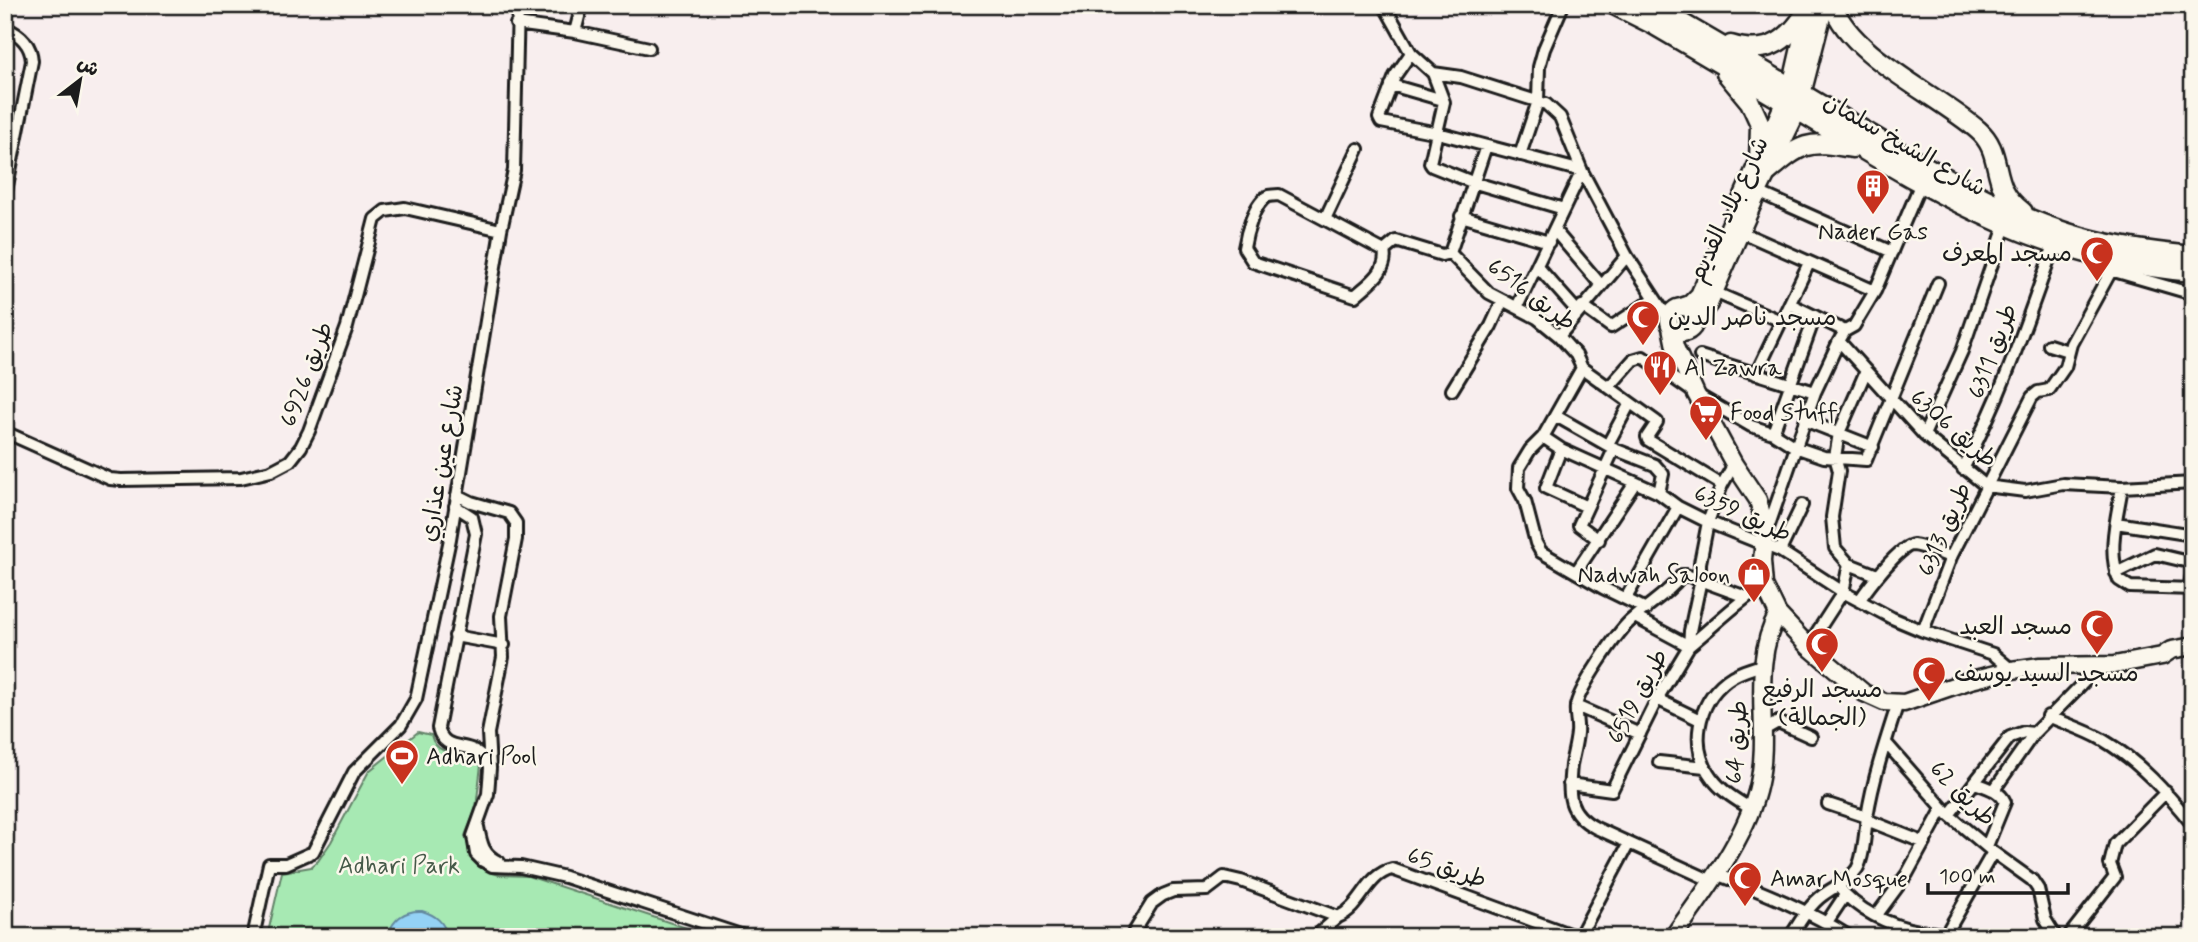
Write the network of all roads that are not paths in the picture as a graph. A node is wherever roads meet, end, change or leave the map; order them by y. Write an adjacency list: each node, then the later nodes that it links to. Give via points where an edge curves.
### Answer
1 (518, 5): 10 (street, شارع عين عذاري)
2 (582, 5): 12 (street)
3 (1384, 5): 15 (street)
4 (1563, 5): 21 (street, via 1539,67)
5 (1614, 5): 16 (main road, شارع الشيخ سلمان)
6 (1650, 5): 13 (main road, شارع الشيخ سلمان)
7 (1825, 5): 19 (street)
8 (1833, 5): 36 (main road, via 1846,31 1862,45 1982,133 1995,158 2000,187 2015,206)
9 (1810, 6): 13 (main road, via 1797,28 1769,47 1751,50); 19 (street)
10 (516, 24): 12 (street); 38 (street, شارع عين عذاري, via 516,149)
11 (5, 28): 32 (street, via 17,33 31,51 32,61)
12 (575, 32): 14 (street)
13 (1710, 39): 19 (main road, شارع الشيخ سلمان)
14 (649, 48)
15 (1411, 53): 17 (street); 18 (street)
16 (1717, 62): 19 (main road, شارع الشيخ سلمان); 27 (main road, via 1750,102 1759,124)
17 (1433, 74): 20 (street); 21 (street, via 1461,77)
18 (1391, 85): 20 (street); 22 (street, via 1379,121)
19 (1794, 98): 25 (main road, شارع الشيخ سلمان); 27 (street, شارع بلاد القديم); 36 (main road, شارع الشيخ سلمان)
20 (1443, 100): 22 (street)
21 (1542, 102): 26 (street); 28 (street, via 1560,117)
22 (1438, 133): 23 (street); 29 (street, via 1432,166)
23 (1486, 146): 26 (street); 29 (street)
24 (1358, 149): 35 (street)
25 (1864, 150): 27 (main road, via 1806,144); 30 (main road, شارع الشيخ سلمان)
26 (1520, 155): 28 (street)
27 (1763, 168): 31 (street, شارع بلاد القديم); 62 (street, شارع بلاد القديم, via 1699,295)
28 (1582, 171): 33 (street); 45 (street)
29 (1472, 182): 33 (street); 34 (street)
30 (1921, 183): 37 (main road, شارع الشيخ سلمان); 43 (street)
31 (1758, 192): 39 (street, شارع بلاد القديم); 43 (street)
32 (5, 196)
33 (1564, 209): 40 (street)
34 (1461, 216): 40 (street); 44 (street)
35 (1325, 219): 42 (street); 42 (street, via 1279,195 1268,196 1252,219 1245,240 1247,255 1253,262 1355,296 1378,275 1386,258)
36 (2040, 223): 47 (main road, شارع الشيخ سلمان, via 2102,243)
37 (2005, 226): 41 (main road, شارع الشيخ سلمان); 87 (street, via 1962,351)
38 (501, 230): 84 (street, طريق 6926, via 405,208 380,213 347,327 309,431 301,447 281,467 242,478 110,479); 105 (street, شارع عين عذاري)
39 (1741, 232): 48 (street); 55 (street, شارع بلاد القديم)
40 (1552, 237): 49 (street); 53 (street)
41 (2054, 245): 46 (main road, شارع الشيخ سلمان); 98 (street, طريق 6311, via 1987,421)
42 (1384, 251): 44 (street, via 1396,241 1442,255)
43 (1892, 252): 54 (street)
44 (1450, 253): 58 (street, طريق 6516)
45 (1627, 256): 53 (street); 57 (street)
46 (2091, 256): 50 (street); 51 (main road, شارع الشيخ سلمان)
47 (2193, 256)
48 (1809, 263): 54 (street); 59 (street)
49 (1538, 267): 60 (street); 61 (street, طريق 6516)
50 (2110, 271): 56 (street); 70 (street, طريق 6313)
51 (2193, 272)
52 (1938, 283): 80 (street)
53 (1601, 285): 61 (street)
54 (1875, 291): 66 (street, via 1854,326)
55 (1714, 292): 64 (street); 65 (street, شارع بلاد القديم)
56 (2193, 294)
57 (1654, 299): 61 (street, طريق 6516, via 1614,326); 62 (street)
58 (1502, 302): 60 (street, طريق 6516); 77 (street)
59 (1790, 304): 63 (street); 64 (street)
60 (1517, 307): 67 (street, طريق 6516)
61 (1580, 309): 67 (street)
62 (1674, 316): 65 (street, via 1679,333); 65 (street, via 1692,312); 79 (street, via 1675,346)
63 (1815, 316): 66 (street); 75 (street)
64 (1780, 321): 74 (street)
65 (1691, 327): 79 (street, via 1687,359)
66 (1845, 331): 68 (street)
67 (1559, 336): 72 (street, طريق 6516)
68 (1839, 341): 73 (street, طريق 6306); 78 (street)
69 (2049, 345): 70 (street)
70 (2068, 351): 102 (street, طريق 6313, via 2065,367 2050,389 2032,397)
71 (1700, 356): 74 (street)
72 (1582, 368): 76 (street, طريق 6516); 82 (street)
73 (1866, 370): 80 (street, طريق 6306); 86 (street)
74 (1756, 374): 75 (street)
75 (1790, 384): 78 (street); 85 (street)
76 (1609, 387): 79 (street, via 1633,360 1643,358); 81 (street, طريق 6516)
77 (1452, 390)
78 (1815, 392): 83 (street)
79 (1696, 394): 85 (street, via 1751,426); 96 (street)
80 (1890, 399): 87 (street, طريق 6306); 91 (street)
81 (1630, 403): 89 (street); 93 (street, طريق 6516, via 1657,422 1647,439)
82 (1556, 416): 88 (street); 89 (street)
83 (1807, 421): 86 (street); 90 (street)
84 (5, 432)
85 (1773, 433): 90 (street)
86 (1839, 433): 91 (street); 94 (street)
87 (1924, 435): 98 (street, طريق 6306)
88 (1543, 437): 92 (street, طريق 6359); 119 (street, via 1519,468 1518,488 1541,551)
89 (1611, 446): 95 (street); 97 (street)
90 (1795, 447): 94 (street); 113 (street)
91 (1873, 447): 94 (street, via 1866,460)
92 (1561, 449): 97 (street, طريق 6359); 107 (street, via 1545,486)
93 (1664, 452): 95 (street); 101 (street)
94 (1835, 457): 117 (street, via 1839,471 1832,517 1835,548)
95 (1655, 464): 104 (street, via 1663,474)
96 (1734, 464): 101 (street, طريق 6519); 113 (street, via 1758,500 1765,526)
97 (1607, 468): 99 (street, طريق 6359); 107 (street)
98 (1963, 469): 102 (street, طريق 6306)
99 (1635, 483): 104 (street, طريق 6359); 112 (street)
100 (2193, 483): 103 (street, طريق 6306)
101 (1722, 485): 109 (street, طريق 6519)
102 (1986, 486): 103 (street, طريق 6306, via 2015,491 2063,484); 115 (street, طريق 6313)
103 (2122, 487): 110 (street)
104 (1659, 493): 108 (street, طريق 6359)
105 (456, 501): 133 (street, via 472,517 477,534); 134 (street, via 509,513 516,523 501,616); 179 (street, شارع عين عذاري, via 412,708 354,772 313,852 268,867)
106 (1802, 505): 114 (street)
107 (1587, 507): 112 (street, via 1579,527)
108 (1678, 507): 109 (street, طريق 6359); 127 (street)
109 (1709, 522): 113 (street, طريق 6359); 122 (street, طريق 6519)
110 (2116, 523): 111 (street); 121 (street, via 2113,556)
111 (2193, 535)
112 (1599, 540): 119 (street)
113 (1763, 543): 114 (street, طريق 6359); 123 (street)
114 (1780, 551): 125 (street, طريق 6359)
115 (1951, 557): 120 (street, via 1912,545); 132 (street, طريق 6313)
116 (2193, 563): 121 (street, via 2155,554)
117 (1849, 564): 120 (street); 125 (street)
118 (2193, 571): 124 (street)
119 (1576, 572): 127 (street)
120 (1877, 575): 128 (street)
121 (2119, 578): 124 (street, via 2130,587)
122 (1700, 580): 126 (street); 129 (street, طريق 6519, via 1682,575); 135 (street, طريق 6519)
123 (1764, 585): 126 (street); 130 (street)
124 (2191, 589)
125 (1843, 592): 128 (street, طريق 6359); 136 (street)
126 (1746, 597): 135 (street)
127 (1626, 598): 129 (street)
128 (1859, 601): 132 (street, طريق 6359)
129 (1647, 609): 131 (street)
130 (1778, 614): 136 (street); 140 (street, طريق 64)
131 (1635, 617): 135 (street); 145 (street, via 1581,691)
132 (1923, 631): 142 (street, طريق 6359, via 1993,654)
133 (455, 636): 134 (street); 154 (street, via 438,729 445,741)
134 (503, 645): 149 (street)
135 (1689, 646): 143 (street, طريق 6519)
136 (1808, 646): 144 (street, via 1864,693)
137 (2193, 646): 139 (street)
138 (2193, 653): 139 (street)
139 (2162, 656): 141 (street)
140 (1762, 665): 147 (street, via 1738,673 1718,687); 148 (street, طريق 64)
141 (2091, 666): 142 (street); 146 (street, via 2084,682)
142 (2012, 670): 144 (street)
143 (1657, 699): 147 (street); 151 (street, طريق 6519)
144 (1898, 703): 153 (street)
145 (1576, 706): 151 (street); 159 (street)
146 (2048, 716): 150 (street); 161 (street, via 2126,754)
147 (1700, 720): 156 (street, via 1698,736)
148 (1764, 730): 152 (street, via 1777,722); 163 (street, طريق 64, via 1759,785)
149 (488, 733): 154 (street); 157 (street)
150 (2034, 733): 158 (street, via 2010,737); 160 (street)
151 (1640, 734): 159 (street, طريق 6519, via 1612,790)
152 (1811, 737)
153 (1886, 743): 164 (street, طريق 62); 165 (street)
154 (472, 748): 157 (street)
155 (1659, 762): 156 (street)
156 (1705, 767): 163 (street, via 1719,787)
157 (490, 768): 178 (street, via 478,824 486,854 508,866 565,877)
158 (1975, 783): 160 (street); 164 (street)
159 (1569, 784): 168 (street, via 1574,811 1583,821)
160 (1994, 790): 169 (street, via 2005,802)
161 (2166, 792): 166 (street); 186 (street, via 2115,844 2110,864 2115,877)
162 (1828, 804): 165 (street)
163 (1751, 809): 170 (street, طريق 64)
164 (1946, 811): 167 (street); 169 (street, طريق 62)
165 (1867, 818): 167 (street); 171 (street, via 1862,857)
166 (2193, 825)
167 (1924, 843): 174 (street)
168 (1629, 845): 170 (street); 182 (street)
169 (1990, 849): 176 (street, طريق 62, via 2032,880); 177 (street)
170 (1714, 878): 172 (street, via 1774,896); 183 (street, طريق 64)
171 (1842, 890): 172 (street, via 1824,894); 174 (street); 175 (street)
172 (1807, 912): 175 (street); 184 (street)
173 (1338, 916): 180 (street, via 1224,877 1207,890 1163,895 1152,903); 181 (street); 182 (street, طريق 65, via 1348,911 1372,880 1392,869)
174 (1876, 916): 177 (street, via 1918,931)
175 (1828, 922): 185 (street)
176 (2050, 934)
177 (1948, 935)
178 (748, 936)
179 (253, 937)
180 (1131, 937)
181 (1315, 937)
182 (1578, 937)
183 (1673, 937)
184 (1790, 937)
185 (1850, 937)
186 (2068, 937)

